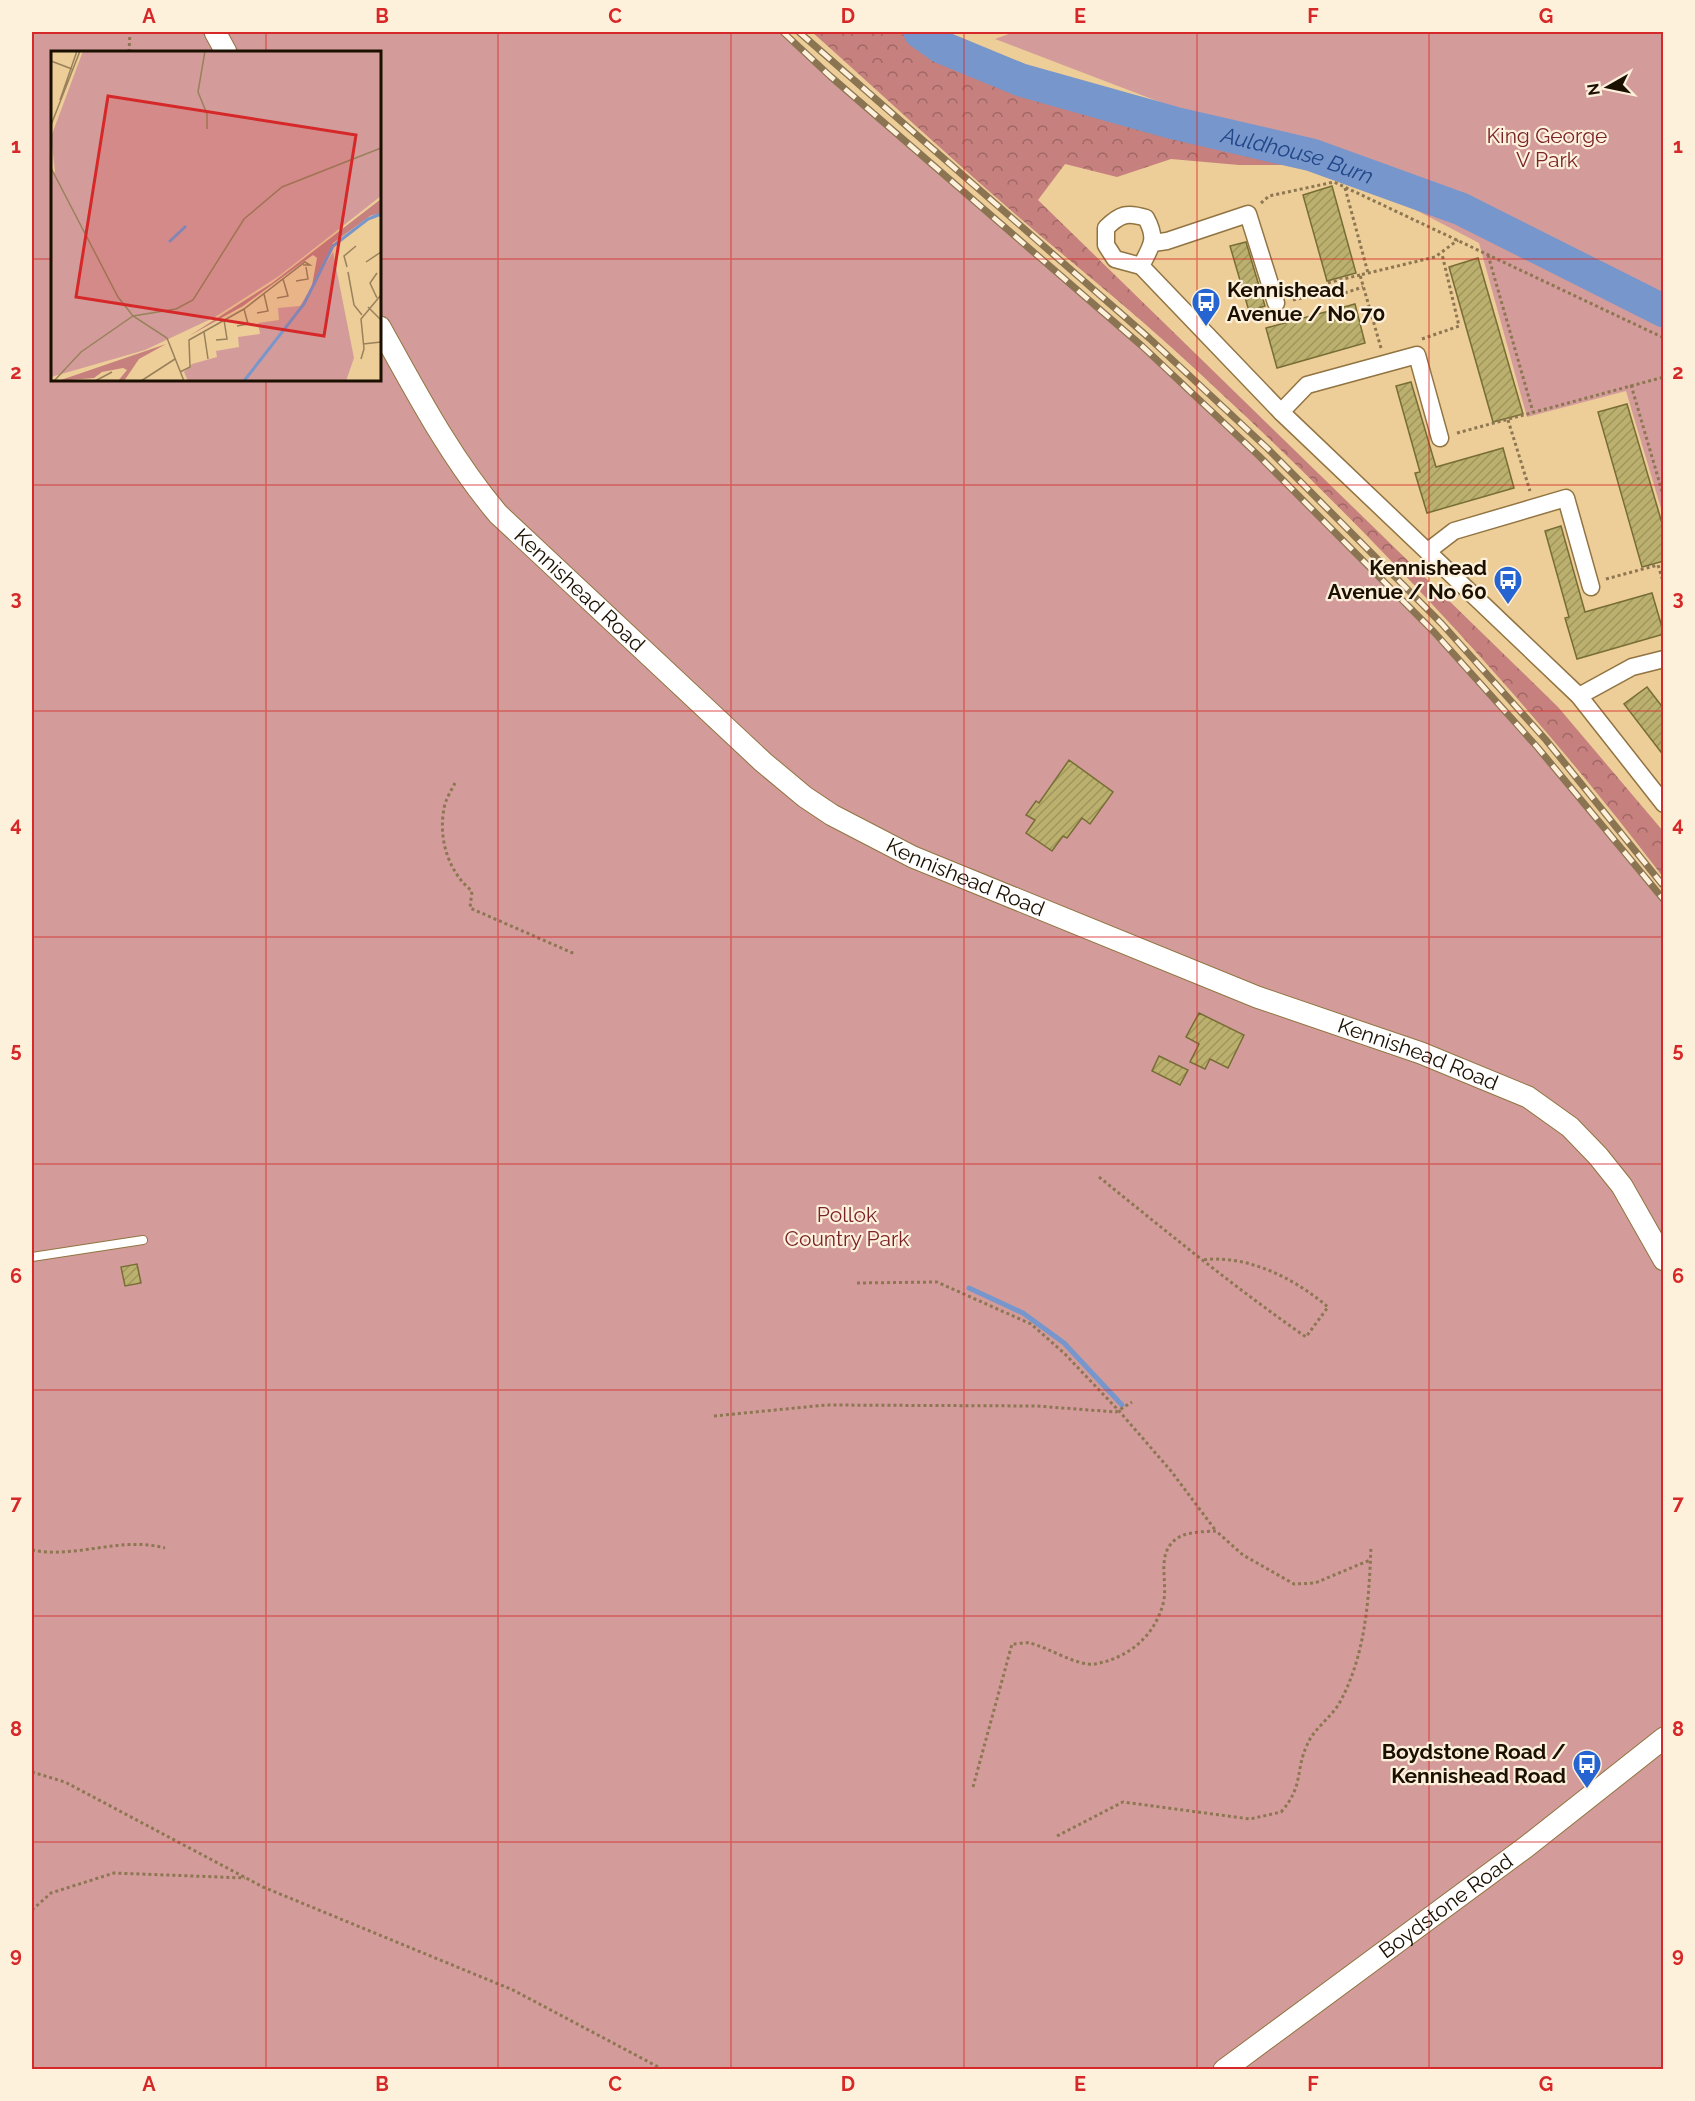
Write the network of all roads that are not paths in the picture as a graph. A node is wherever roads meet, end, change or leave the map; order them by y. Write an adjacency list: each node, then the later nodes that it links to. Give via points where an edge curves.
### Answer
1 (215, 32): 2 (street)
2 (225, 51)
3 (1153, 243): 4 (street); 4 (street, via 1154,232 1146,218 1128,213 1106,228 1106,245 1115,259); 5 (street, via 1248,214)
4 (1141, 266): 7 (street)
5 (1276, 303)
6 (381, 329): 16 (street, Kennishead Road, via 449,448 498,513 754,754 805,797 913,857 1257,997 1421,1053 1528,1097 1570,1127 1598,1156 1623,1186)
7 (1281, 412): 8 (street, via 1307,385 1417,355); 9 (street)
8 (1440, 438)
9 (1428, 551): 10 (street, via 1454,531 1566,498); 12 (street)
10 (1590, 585)
11 (1664, 659): 12 (street, via 1632,668)
12 (1579, 696): 13 (street)
13 (1664, 804)
14 (143, 1240): 15 (lane)
15 (32, 1257)
16 (1664, 1260)
17 (1664, 1738): 18 (street, Boydstone Road, via 1526,1847)
18 (1224, 2070)

